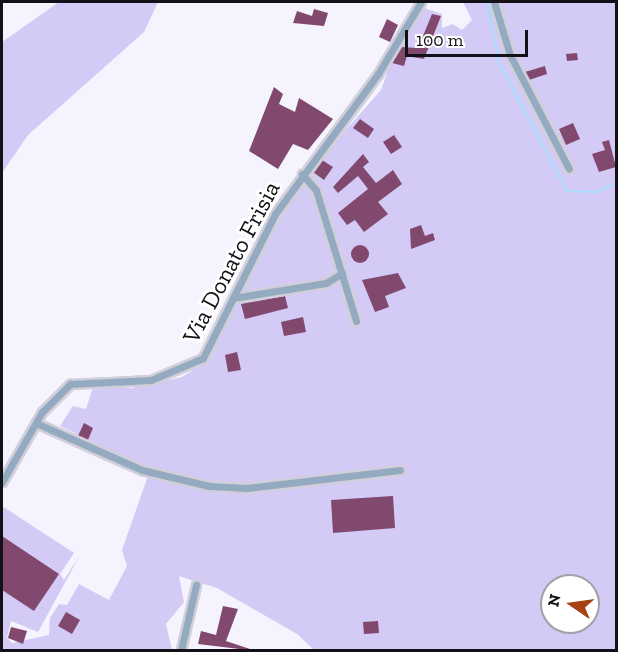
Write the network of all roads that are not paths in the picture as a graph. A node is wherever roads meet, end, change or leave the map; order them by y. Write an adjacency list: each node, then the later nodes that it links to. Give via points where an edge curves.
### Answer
1 (421, 2): 4 (street, Via Donato Frisia, via 378,74)
2 (494, 2): 3 (street, via 510,55)
3 (569, 169)
4 (302, 174): 5 (street, via 316,190); 6 (street, Via Donato Frisia)
5 (342, 273): 6 (street, via 326,283); 7 (street)
6 (233, 298): 8 (street, Via Donato Frisia, via 203,358 151,380 70,384)
7 (357, 321)
8 (36, 423): 9 (street, via 142,470 208,486 256,488); 10 (street, Via Donato Frisia)
9 (400, 470)
10 (2, 482)
11 (196, 585): 12 (street)
12 (181, 651)

